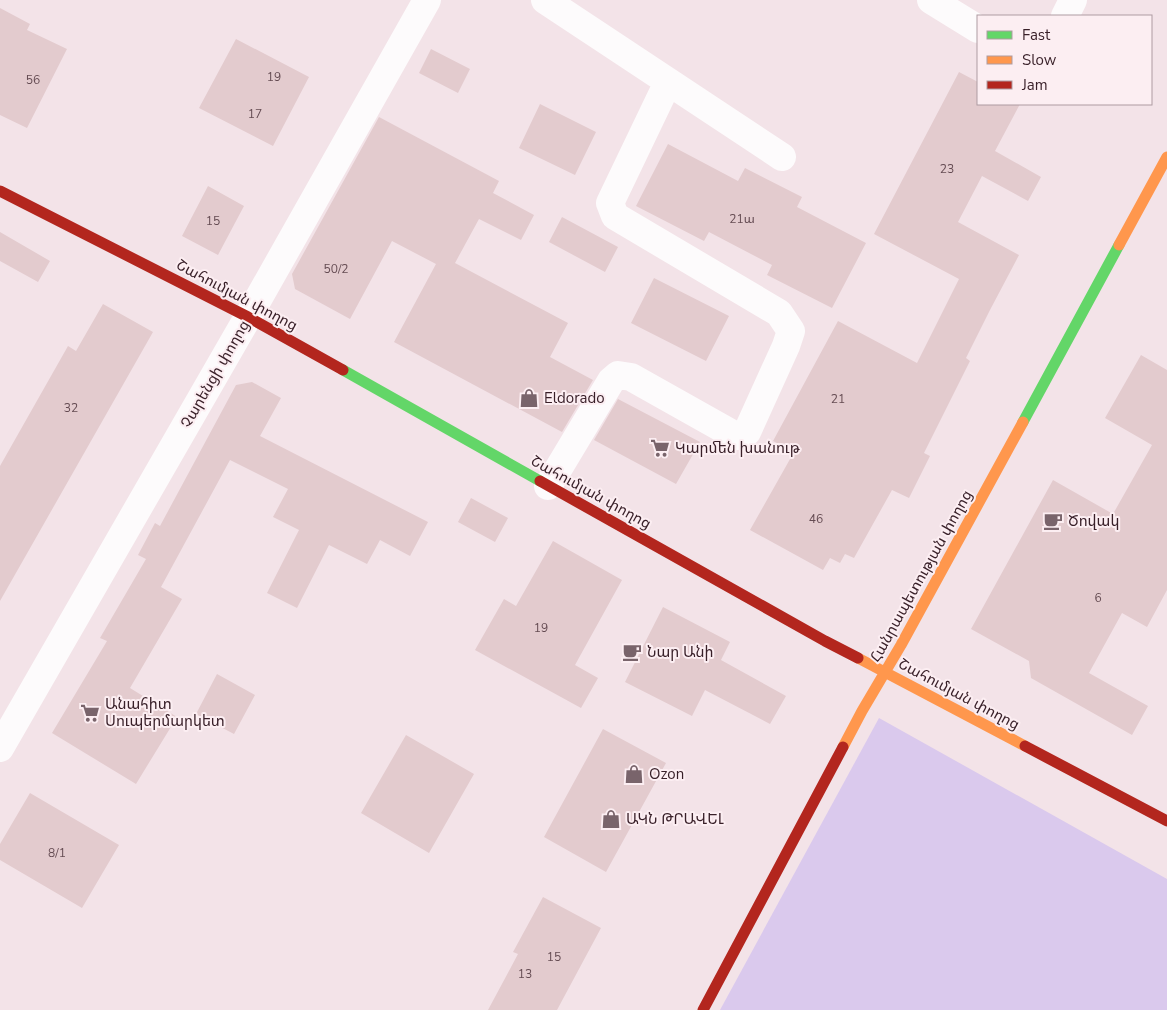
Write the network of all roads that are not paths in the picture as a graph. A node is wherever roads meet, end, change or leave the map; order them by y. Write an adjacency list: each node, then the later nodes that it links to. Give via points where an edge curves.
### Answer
1 (428, 0): 11 (street, Չարենցի փողոց)
2 (545, 0): 7 (street)
3 (931, 0): 6 (street)
4 (1073, 0): 5 (street)
5 (1066, 15)
6 (977, 28)
7 (668, 82): 8 (street); 12 (street, via 610,203 612,210 615,216 779,313 790,331 786,346 747,432 736,436 631,377 618,375 611,381)
8 (782, 157)
9 (1167, 157): 13 (street, Հանրապետության փողոց)
10 (0, 191): 11 (street, Շահումյան փողոց)
11 (248, 317): 12 (street, Շահումյան փողոց); 14 (street, Չարենցի փողոց)
12 (548, 486): 13 (street, Շահումյան փողոց, via 816,637)
13 (885, 672): 15 (street, Շահումյան փողոց); 16 (street, Հանրապետության փողոց)
14 (0, 748)
15 (1167, 821)
16 (703, 1010)

